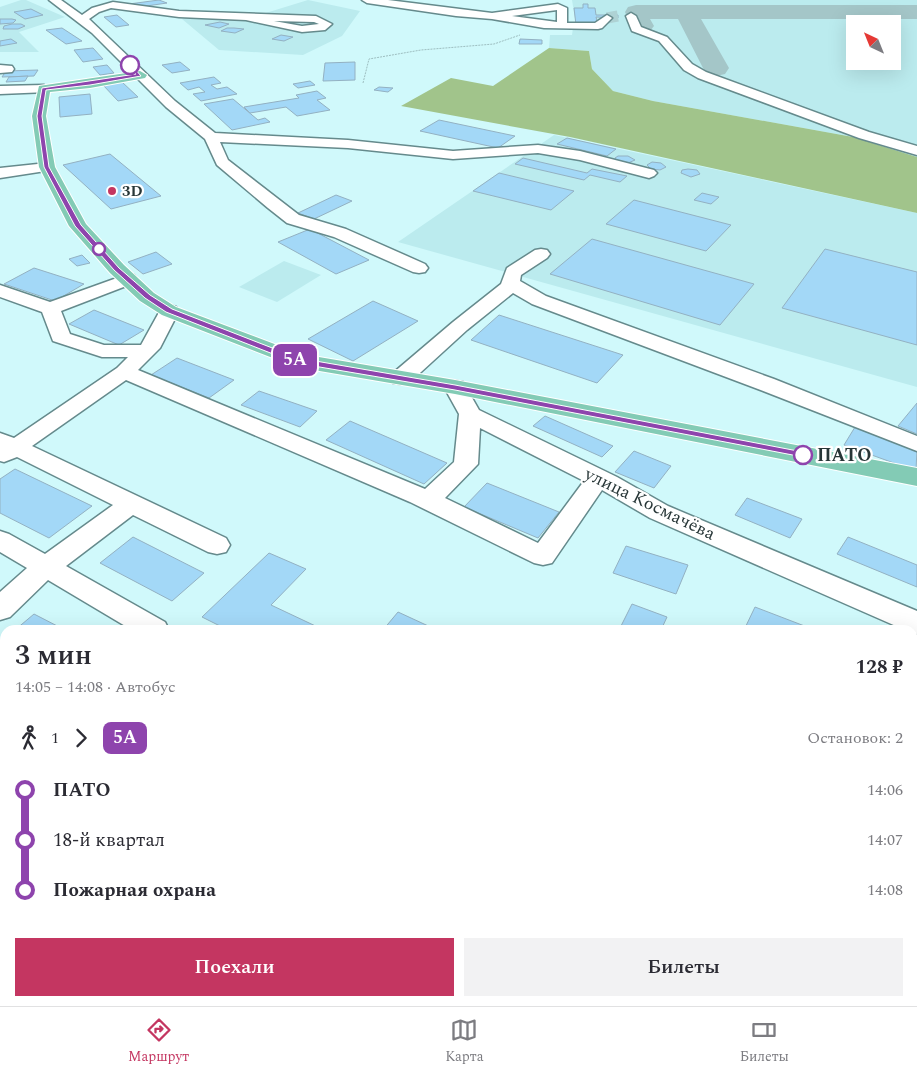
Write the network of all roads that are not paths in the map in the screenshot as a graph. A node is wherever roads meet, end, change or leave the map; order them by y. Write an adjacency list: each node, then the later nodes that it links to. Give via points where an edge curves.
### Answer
1 (144, 0): 5 (street)
2 (367, 0): 8 (street)
3 (57, 1): 5 (street, via 77,6); 11 (street)
4 (196, 3): 7 (street)
5 (113, 5): 7 (street); 11 (street, via 93,11)
6 (270, 6): 10 (street)
7 (138, 10): 9 (street)
8 (492, 16): 12 (street); 12 (street, via 559,7 562,8)
9 (248, 17): 10 (street); 10 (street, via 305,29 322,28 327,24 316,19)
10 (263, 18)
11 (84, 22): 13 (street)
12 (562, 26): 17 (street, via 598,26 623,17 636,29 663,39 694,71 864,135)
13 (140, 75): 14 (main road, via 90,84); 16 (street, via 188,120)
14 (40, 85): 15 (street); 18 (main road, via 39,116)
15 (0, 90)
16 (211, 136): 20 (street, via 348,144 453,155 551,150); 22 (street, via 222,162 293,219 340,233)
17 (917, 151)
18 (46, 167): 19 (street); 23 (main road, via 78,226)
19 (0, 173)
20 (649, 173)
21 (541, 254): 24 (street, via 513,272 510,283)
22 (419, 268)
23 (128, 279): 26 (street); 27 (main road)
24 (513, 284): 30 (street); 33 (street, via 540,300)
25 (0, 291): 26 (street)
26 (50, 308): 28 (street, via 60,337 102,351)
27 (169, 311): 28 (street); 30 (main road, via 296,360)
28 (146, 351): 29 (street)
29 (124, 372): 34 (street); 37 (street)
30 (401, 378): 31 (main road)
31 (455, 387): 32 (street); 35 (main road)
32 (470, 414): 36 (street, улица Космачёва); 37 (street, via 466,464)
33 (917, 444)
34 (5, 449): 38 (street)
35 (917, 476)
36 (598, 478): 37 (street, via 542,556); 43 (street, улица Космачёва, via 659,512)
37 (428, 500)
38 (131, 504): 40 (street); 41 (street)
39 (0, 540): 41 (street)
40 (217, 545)
41 (45, 567): 42 (street); 44 (street)
42 (0, 609)
43 (917, 623)
44 (146, 625)

